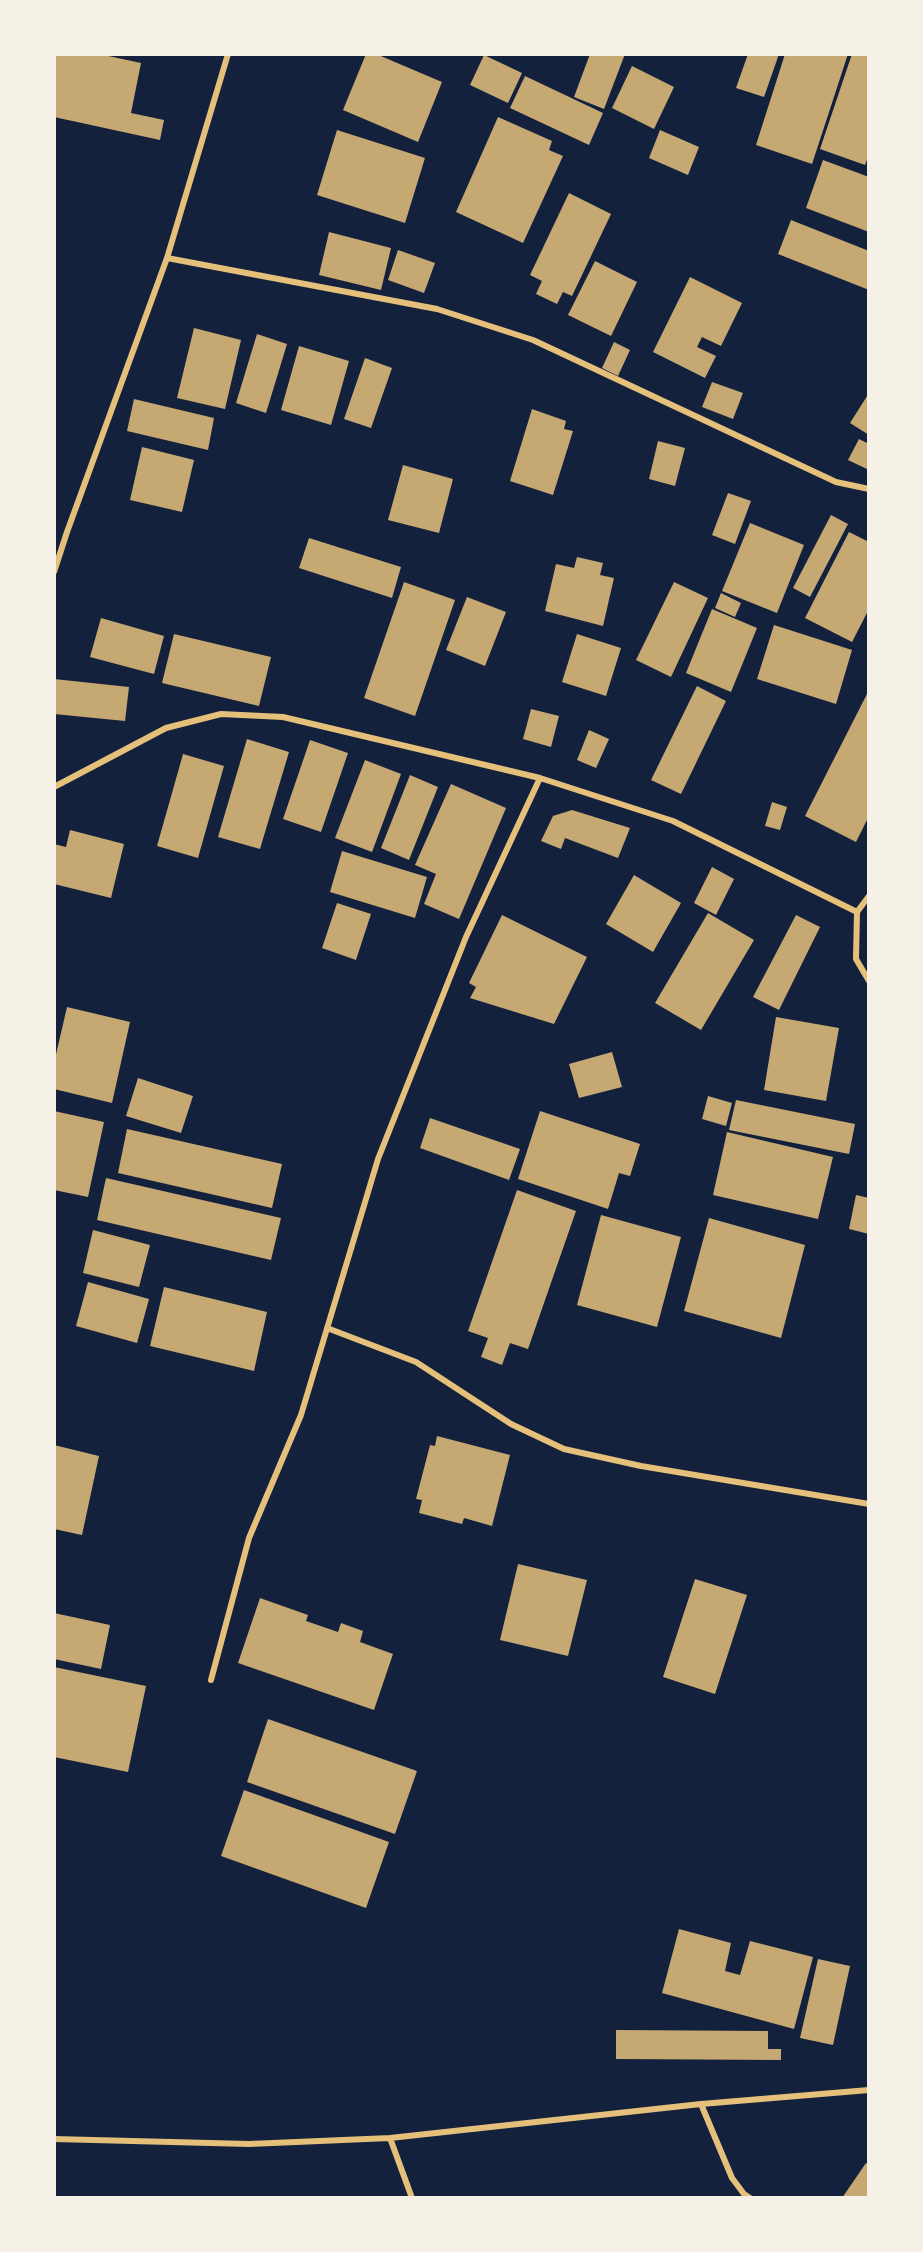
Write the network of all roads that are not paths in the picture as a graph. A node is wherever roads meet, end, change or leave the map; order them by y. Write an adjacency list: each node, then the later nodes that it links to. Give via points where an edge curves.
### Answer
1 (228, 54): 2 (street)
2 (167, 258): 3 (street, via 437,309 532,339 836,482); 4 (street)
3 (869, 489)
4 (54, 572)
5 (540, 778): 6 (street, via 283,717 221,714 166,728); 8 (street, via 673,821); 10 (street, via 466,937 378,1159)
6 (54, 787)
7 (869, 896): 8 (street)
8 (857, 912): 9 (street, via 856,959)
9 (869, 981)
10 (327, 1328): 11 (street, via 416,1362 511,1424 564,1449 641,1466); 12 (street, via 302,1415 249,1538)
11 (869, 1504)
12 (211, 1680)
13 (869, 2090): 14 (street)
14 (701, 2104): 15 (street); 18 (street, via 732,2178)
15 (390, 2138): 16 (street, via 249,2144); 17 (street)
16 (54, 2139)
17 (412, 2198)
18 (750, 2198)

